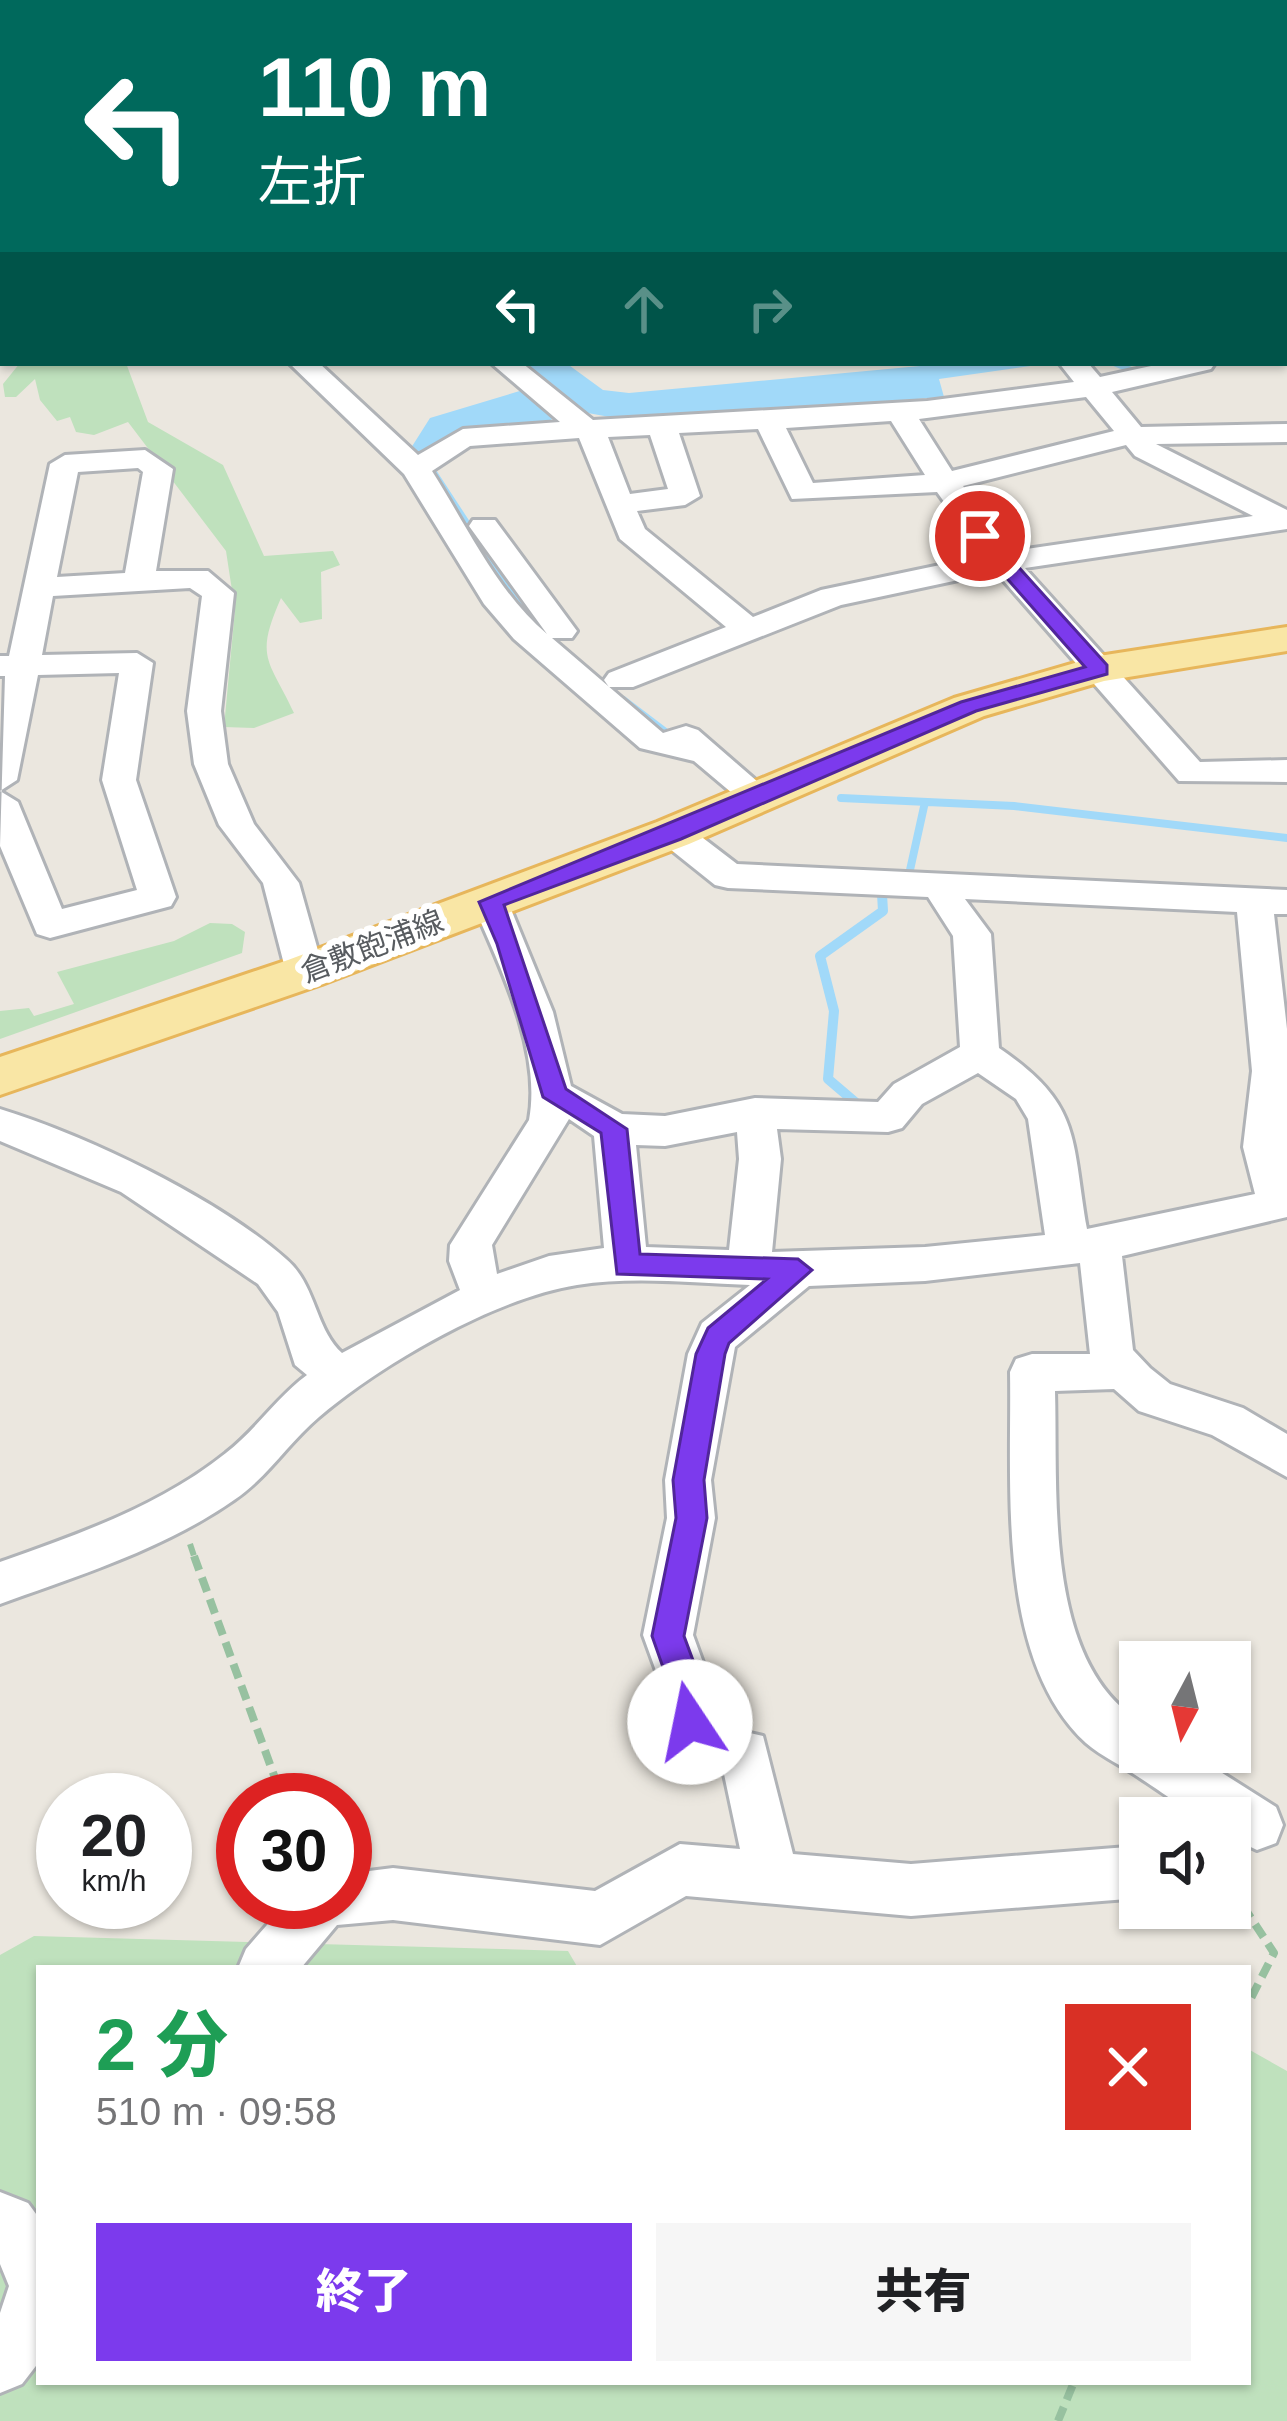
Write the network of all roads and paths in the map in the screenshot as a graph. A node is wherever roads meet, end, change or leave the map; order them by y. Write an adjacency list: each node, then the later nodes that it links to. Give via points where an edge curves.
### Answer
1 (316, 366): 12 (street)
2 (509, 366): 9 (street)
3 (1075, 366): 5 (street)
4 (1189, 366): 5 (street)
5 (1092, 391): 6 (street); 11 (street)
6 (899, 410): 7 (street); 13 (street)
7 (767, 418): 8 (street); 13 (street, via 803,493)
8 (661, 424): 9 (street); 14 (street, via 685,496)
9 (585, 428): 12 (street, via 463,438); 14 (street)
10 (1287, 433): 11 (street)
11 (1129, 436): 13 (street); 15 (street, via 1160,461)
12 (427, 462): 23 (street, via 539,608); 24 (street, via 500,604 525,632 652,742)
13 (940, 483): 16 (street)
14 (619, 504): 19 (street, via 631,533)
15 (1286, 521): 16 (street)
16 (1000, 562): 19 (street, via 832,597); 22 (street)
17 (139, 581): 18 (street); 18 (street, via 158,469 145,459 65,464); 33 (street, via 197,578 216,587 201,730 209,774 240,832 280,880 290,940)
18 (40, 587): 21 (street)
19 (749, 630): 23 (street)
20 (1287, 640): 22 (main road, 倉敷飽浦線)
21 (10, 666): 26 (street); 28 (street, via 137,663 119,780 158,897 50,925)
22 (1099, 669): 25 (street, via 1192,773); 27 (main road, 倉敷飽浦線, via 969,707)
23 (621, 680): 24 (street)
24 (706, 753): 27 (street)
25 (1287, 772)
26 (0, 780)
27 (757, 796): 29 (main road, 倉敷飽浦線)
28 (0, 802)
29 (673, 833): 30 (street, via 728,875); 32 (main road, 倉敷飽浦線)
30 (944, 883): 31 (street); 34 (street, via 947,901 972,934)
31 (1270, 901): 40 (street, via 1272,1071 1262,1147)
32 (490, 902): 33 (main road, 倉敷飽浦線); 36 (street)
33 (305, 972): 35 (main road, 倉敷飽浦線)
34 (980, 1054): 37 (street, via 908,1094 888,1117); 41 (street, via 1030,1089 1048,1118)
35 (0, 1076)
36 (556, 1097): 39 (street); 45 (street, via 548,1124 471,1246)
37 (755, 1113): 39 (street, via 665,1131); 42 (street, via 760,1159)
38 (0, 1124): 47 (street, via 136,1181 273,1273 298,1306 311,1352)
39 (614, 1129): 43 (street)
40 (1283, 1202): 41 (street)
41 (1084, 1247): 44 (street); 46 (street, via 1112,1356)
42 (749, 1265): 43 (street); 44 (street)
43 (627, 1266): 45 (street, via 549,1273)
44 (798, 1270): 56 (street, via 733,1322 710,1354 668,1636 688,1690 691,1746 745,1753)
45 (484, 1299): 47 (street)
46 (1122, 1367): 48 (street, via 1155,1398 1227,1421); 51 (street, via 1032,1372 1046,1616 1062,1669 1101,1724)
47 (340, 1379): 49 (street, via 301,1405 245,1466)
48 (1287, 1458)
49 (176, 1509): 50 (street); 52 (path)
50 (0, 1582)
51 (1119, 1735)
52 (273, 1773)
53 (1178, 1773): 54 (street)
54 (1258, 1825)
55 (1119, 1874): 56 (street, via 911,1890)
56 (772, 1877): 57 (street, via 680,1870 600,1918)
57 (372, 1897)
58 (1251, 1918): 61 (path, via 1274,1953)
59 (299, 1929): 60 (street)
60 (268, 1965)
61 (1251, 1998)
62 (0, 2222): 63 (street)
63 (36, 2268)
64 (36, 2295): 65 (street, via 17,2344)
65 (0, 2362)
66 (1074, 2385): 67 (path)
67 (1058, 2421)

